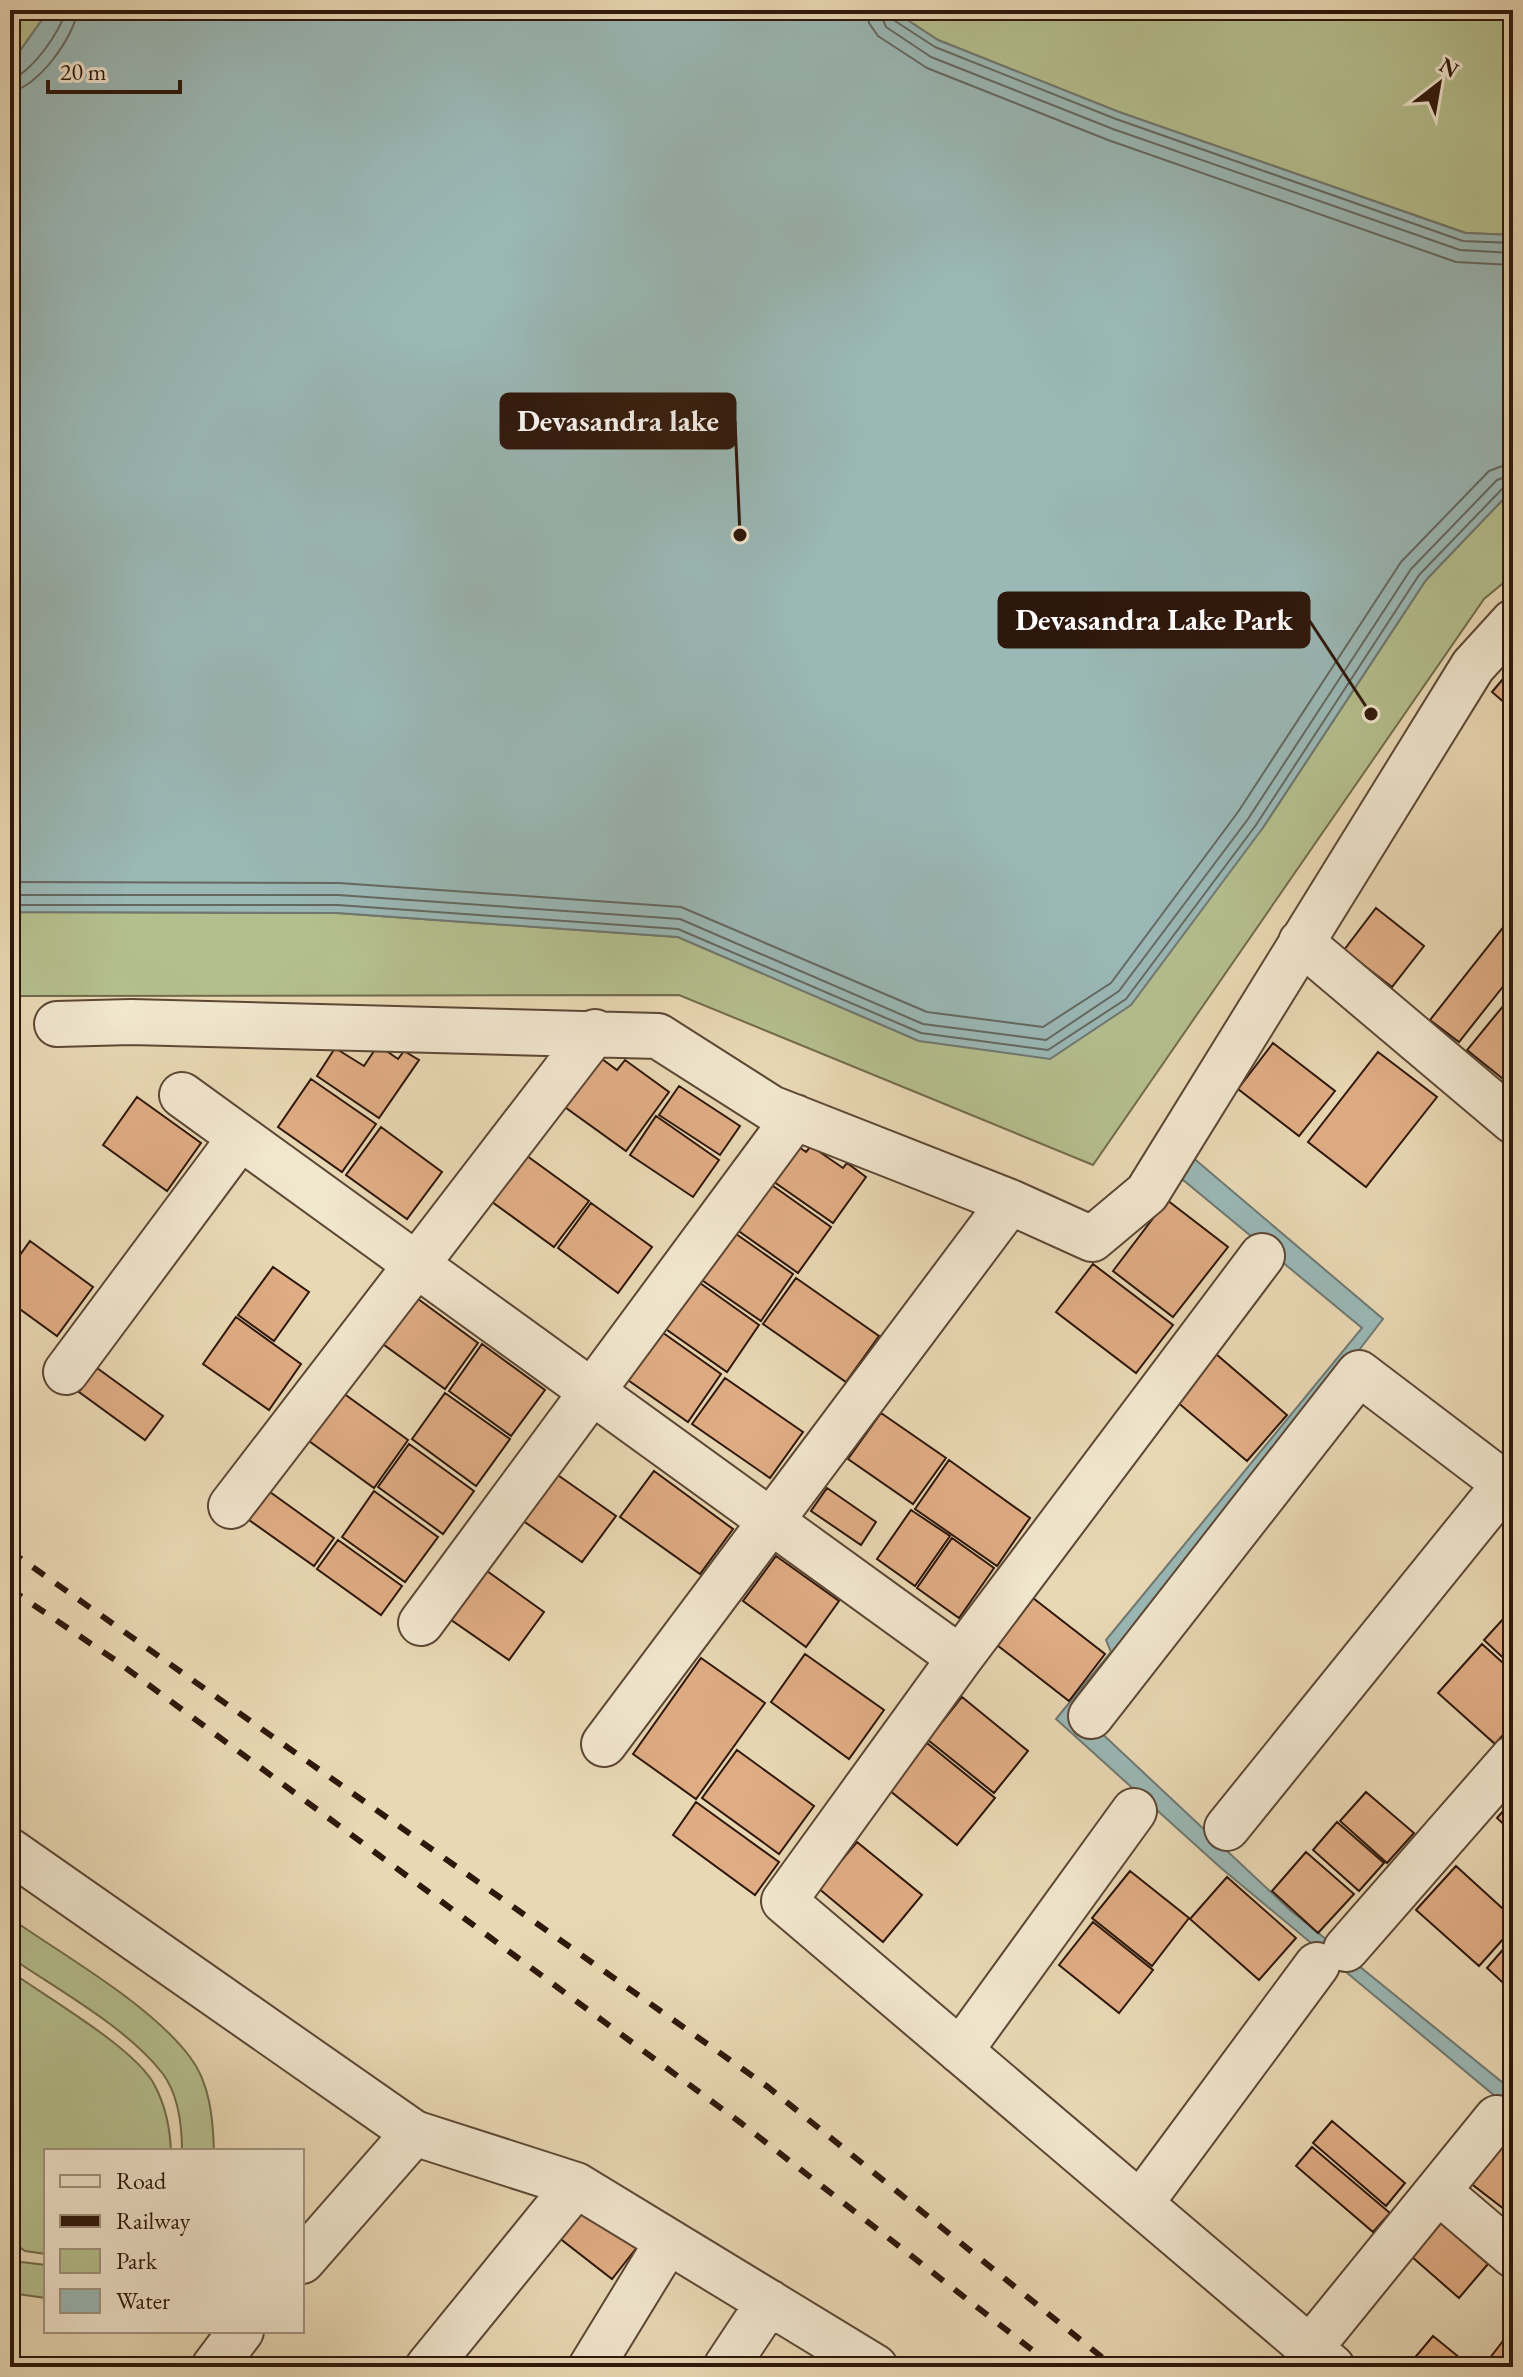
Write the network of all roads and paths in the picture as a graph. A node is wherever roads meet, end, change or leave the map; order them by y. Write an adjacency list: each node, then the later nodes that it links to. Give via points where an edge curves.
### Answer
1 (1513, 622): 2 (street, via 1473,666)
2 (1301, 942): 6 (street); 9 (street, via 1147,1193 1092,1239)
3 (57, 1024): 4 (street)
4 (595, 1032): 7 (street, via 658,1036 771,1108); 11 (street)
5 (182, 1095): 8 (street)
6 (1511, 1116)
7 (795, 1117): 9 (street); 13 (street)
8 (240, 1138): 11 (street); 12 (street)
9 (1010, 1202): 16 (street)
10 (1262, 1256): 18 (street)
11 (416, 1265): 13 (street); 15 (street)
12 (66, 1372)
13 (593, 1392): 16 (street); 17 (street)
14 (1509, 1487): 19 (street, via 1359,1373); 23 (street)
15 (231, 1506)
16 (770, 1521): 18 (street); 20 (street)
17 (421, 1623)
18 (960, 1658): 25 (street, via 784,1901)
19 (1091, 1716)
20 (604, 1744)
21 (1513, 1758): 30 (street, via 1331,1957)
22 (1134, 1811): 25 (street)
23 (1227, 1828)
24 (10, 1851): 27 (street)
25 (960, 2051): 30 (street)
26 (1497, 2118): 29 (street)
27 (414, 2133): 28 (street); 33 (street)
28 (576, 2185): 31 (street); 39 (street)
29 (1438, 2191): 32 (street); 37 (street)
30 (1140, 2204): 37 (street)
31 (668, 2241): 34 (street); 40 (street)
32 (1513, 2255)
33 (304, 2259)
34 (769, 2302): 36 (street); 41 (street)
35 (240, 2333): 38 (street)
36 (820, 2355): 42 (street)
37 (1321, 2358)
38 (214, 2367)
39 (428, 2367)
40 (591, 2367)
41 (726, 2367)
42 (875, 2367)

